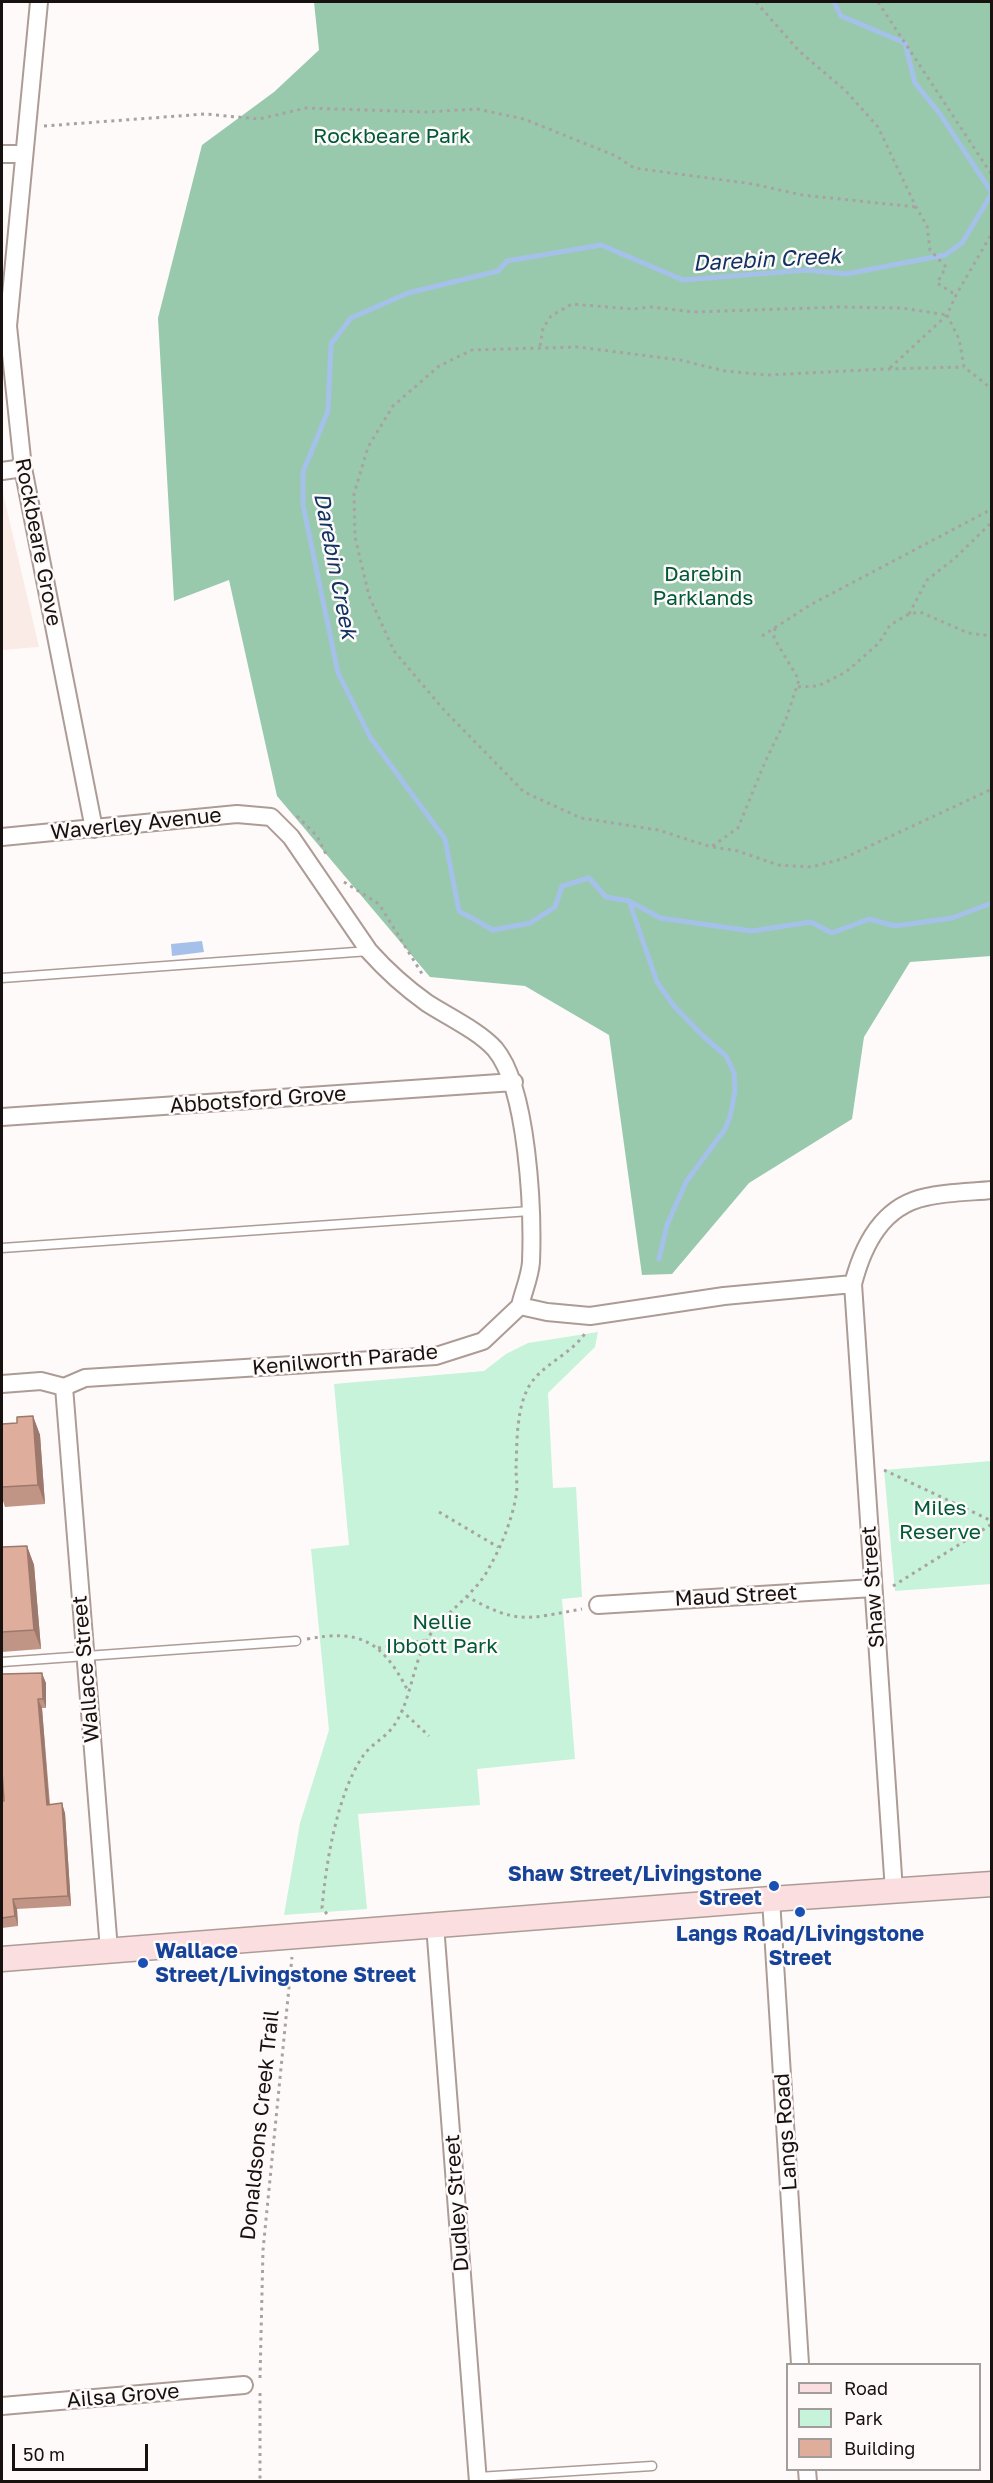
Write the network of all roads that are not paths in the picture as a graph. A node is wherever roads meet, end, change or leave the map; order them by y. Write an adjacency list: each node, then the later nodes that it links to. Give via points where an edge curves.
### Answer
1 (39, 2): 3 (street, Rockbeare Grove)
2 (2, 154): 3 (street)
3 (23, 154): 4 (street, Rockbeare Grove, via 8,318)
4 (23, 468): 5 (street); 6 (street, Rockbeare Grove)
5 (2, 471)
6 (94, 829): 7 (street, Waverley Avenue); 8 (street, Waverley Avenue, via 237,814 271,817 291,837)
7 (2, 837)
8 (369, 951): 9 (lane); 10 (street, via 424,1001 495,1049)
9 (2, 978)
10 (514, 1082): 11 (street, Abbotsford Grove); 13 (street)
11 (2, 1117)
12 (992, 1190): 15 (street, via 925,1197 892,1213 871,1234)
13 (530, 1211): 14 (lane); 16 (street, via 531,1264)
14 (2, 1248)
15 (853, 1284): 16 (street, via 724,1296 590,1316); 19 (street, Shaw Street)
16 (520, 1306): 18 (street, Kenilworth Parade, via 483,1341 436,1356 85,1378)
17 (2, 1384): 18 (street, Kenilworth Parade, via 41,1381)
18 (64, 1387): 22 (street, Wallace Street)
19 (873, 1588): 20 (street, Maud Street); 25 (street, Shaw Street)
20 (598, 1605)
21 (296, 1641): 22 (lane)
22 (85, 1656): 23 (lane); 28 (street, Wallace Street)
23 (2, 1662)
24 (992, 1884): 25 (main road)
25 (894, 1891): 26 (main road)
26 (771, 1899): 27 (main road); 30 (street, Langs Road)
27 (435, 1925): 28 (main road); 34 (street, Dudley Street)
28 (109, 1950): 29 (main road)
29 (2, 1959)
30 (800, 2363)
31 (244, 2385): 32 (street, Ailsa Grove)
32 (2, 2406)
33 (652, 2466): 34 (lane)
34 (478, 2479)

